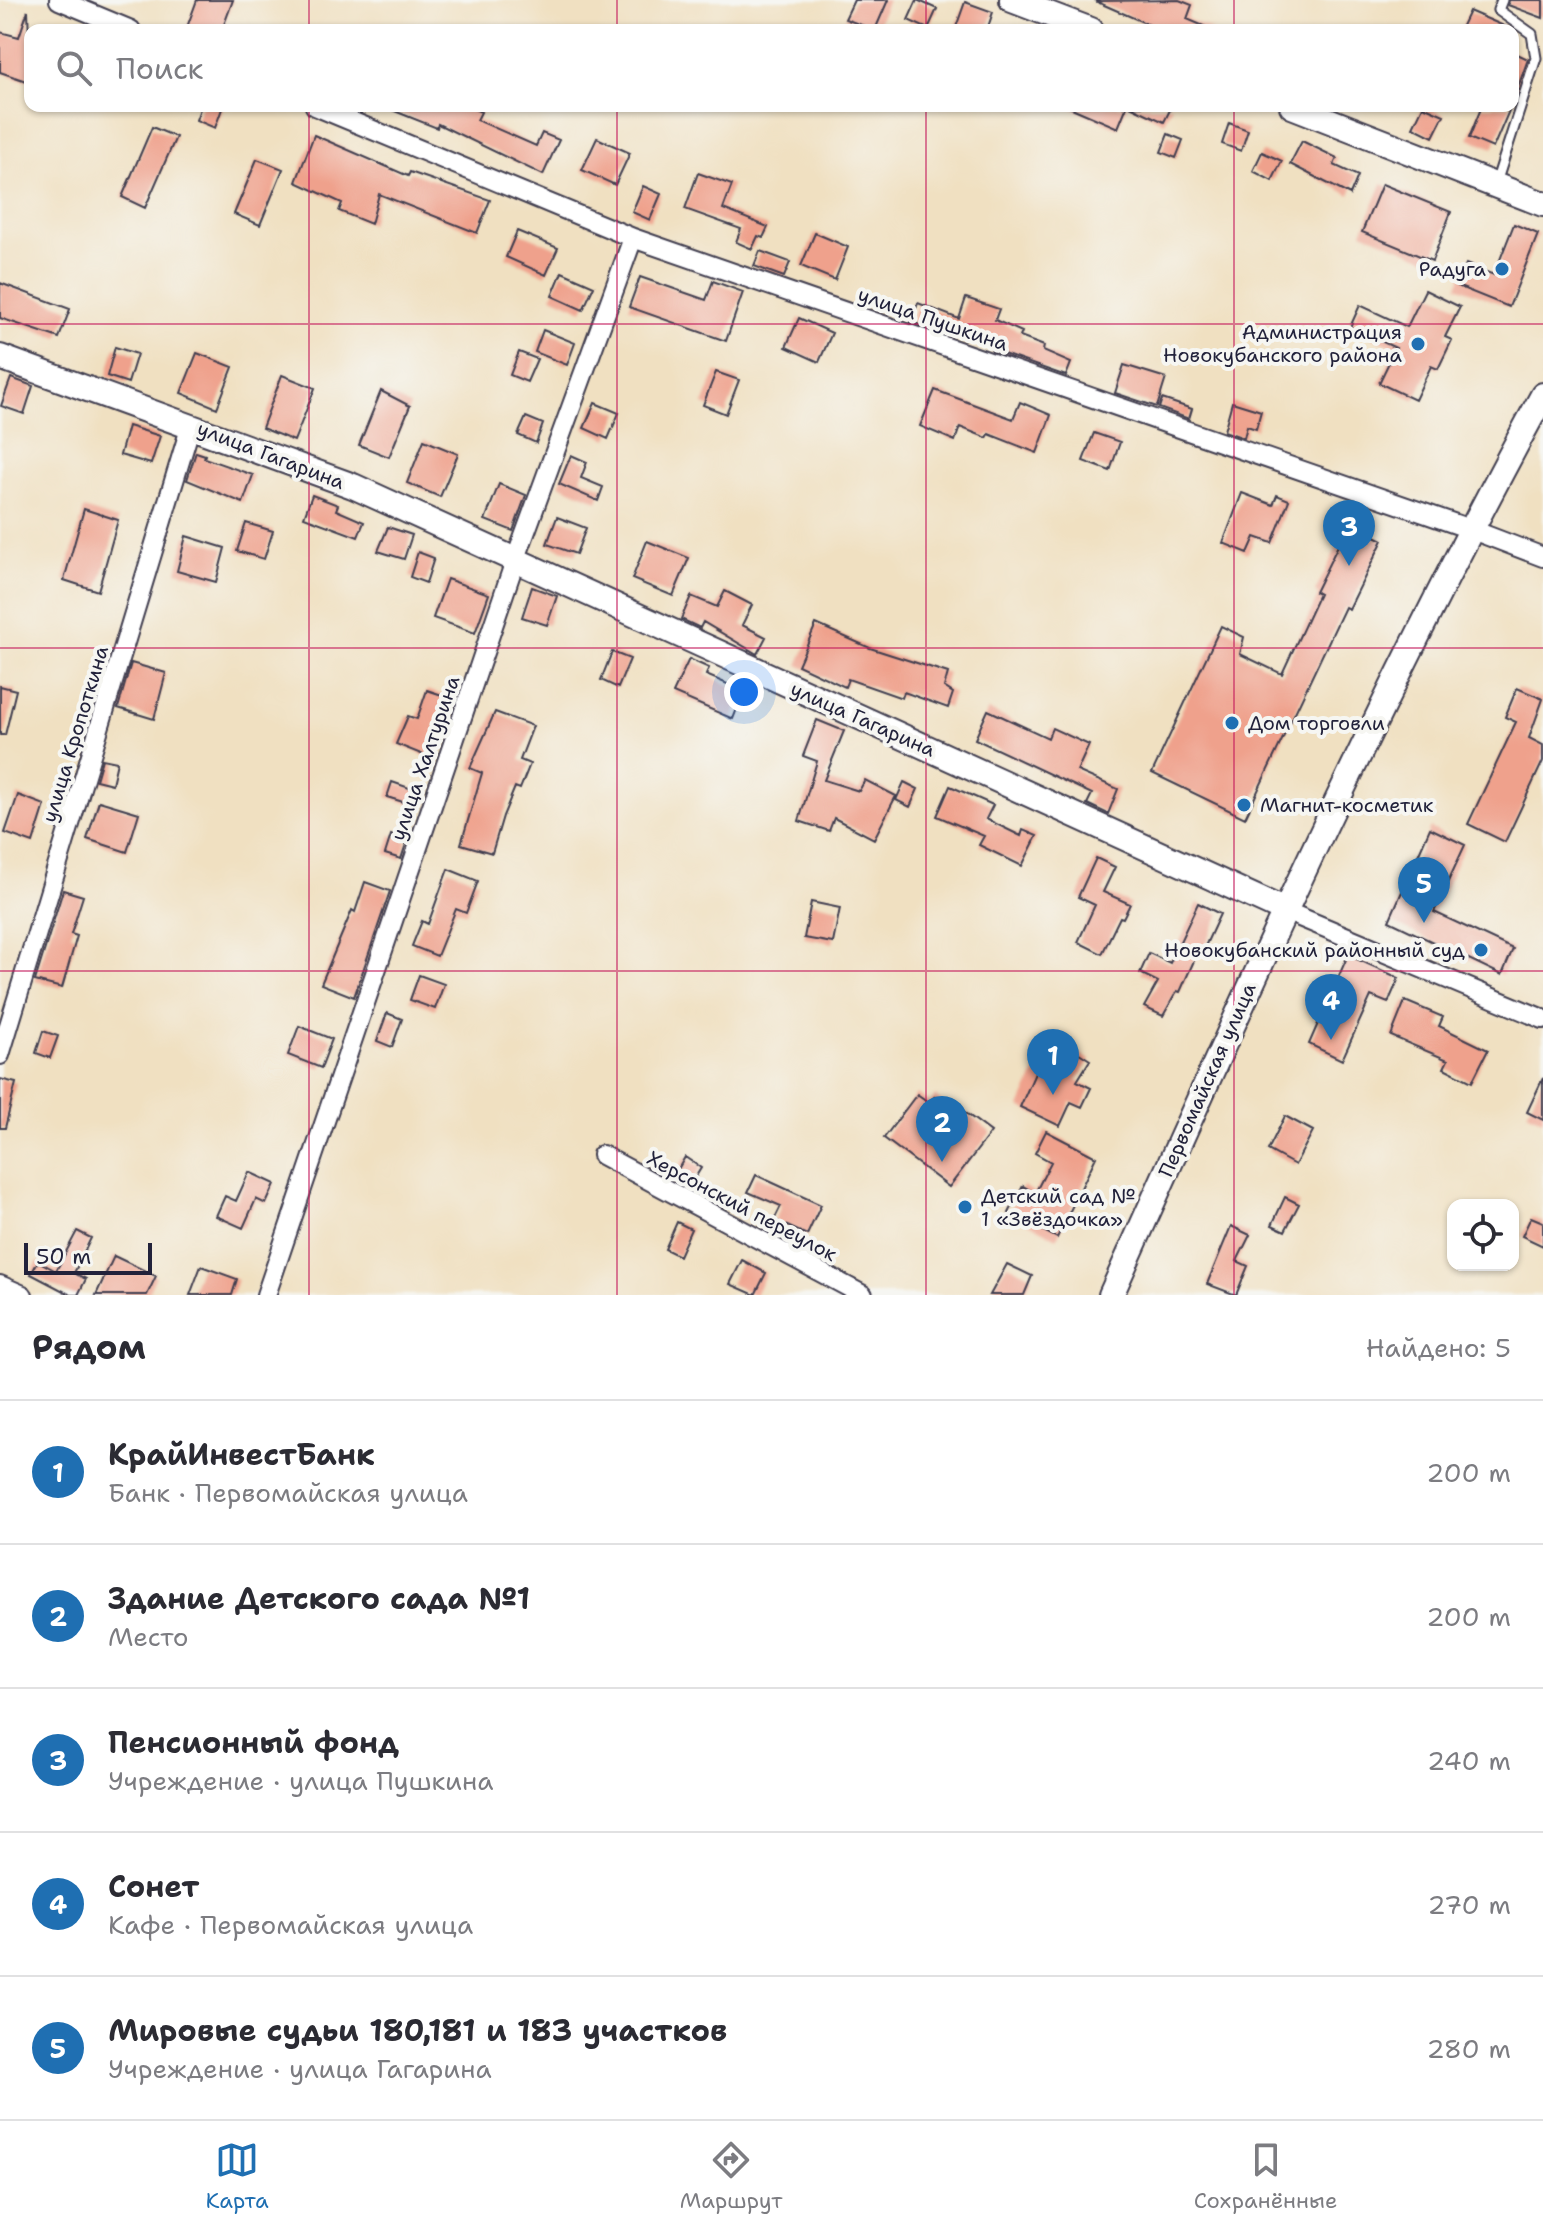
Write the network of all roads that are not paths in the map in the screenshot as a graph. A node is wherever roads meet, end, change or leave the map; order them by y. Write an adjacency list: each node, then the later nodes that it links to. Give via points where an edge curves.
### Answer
1 (59, 0): 4 (street)
2 (1012, 0): 5 (street)
3 (1502, 0): 6 (lane, via 1498,10)
4 (117, 24)
5 (1075, 24)
6 (1518, 24)
7 (1519, 25): 8 (lane, via 1532,34 1536,58)
8 (1519, 111)
9 (329, 112): 14 (street, улица Пушкина)
10 (1308, 112): 12 (street)
11 (1519, 112): 12 (lane)
12 (1496, 183): 13 (street)
13 (1543, 204)
14 (633, 238): 18 (street, улица Пушкина); 20 (street, улица Халтурина)
15 (0, 357): 17 (street, улица Гагарина)
16 (1543, 395): 18 (street, Первомайская улица)
17 (191, 425): 20 (street, улица Гагарина, via 353,486); 23 (street, улица Кропоткина)
18 (1470, 529): 19 (street, улица Пушкина); 21 (street, Первомайская улица)
19 (1543, 557)
20 (515, 561): 21 (street, улица Гагарина); 27 (street, улица Халтурина)
21 (1283, 910): 22 (street, улица Гагарина); 29 (street, Первомайская улица)
22 (1543, 1019)
23 (0, 1055)
24 (602, 1155): 28 (street, Херсонский переулок)
25 (0, 1285): 26 (street)
26 (23, 1295)
27 (266, 1295)
28 (863, 1295)
29 (1111, 1295)

